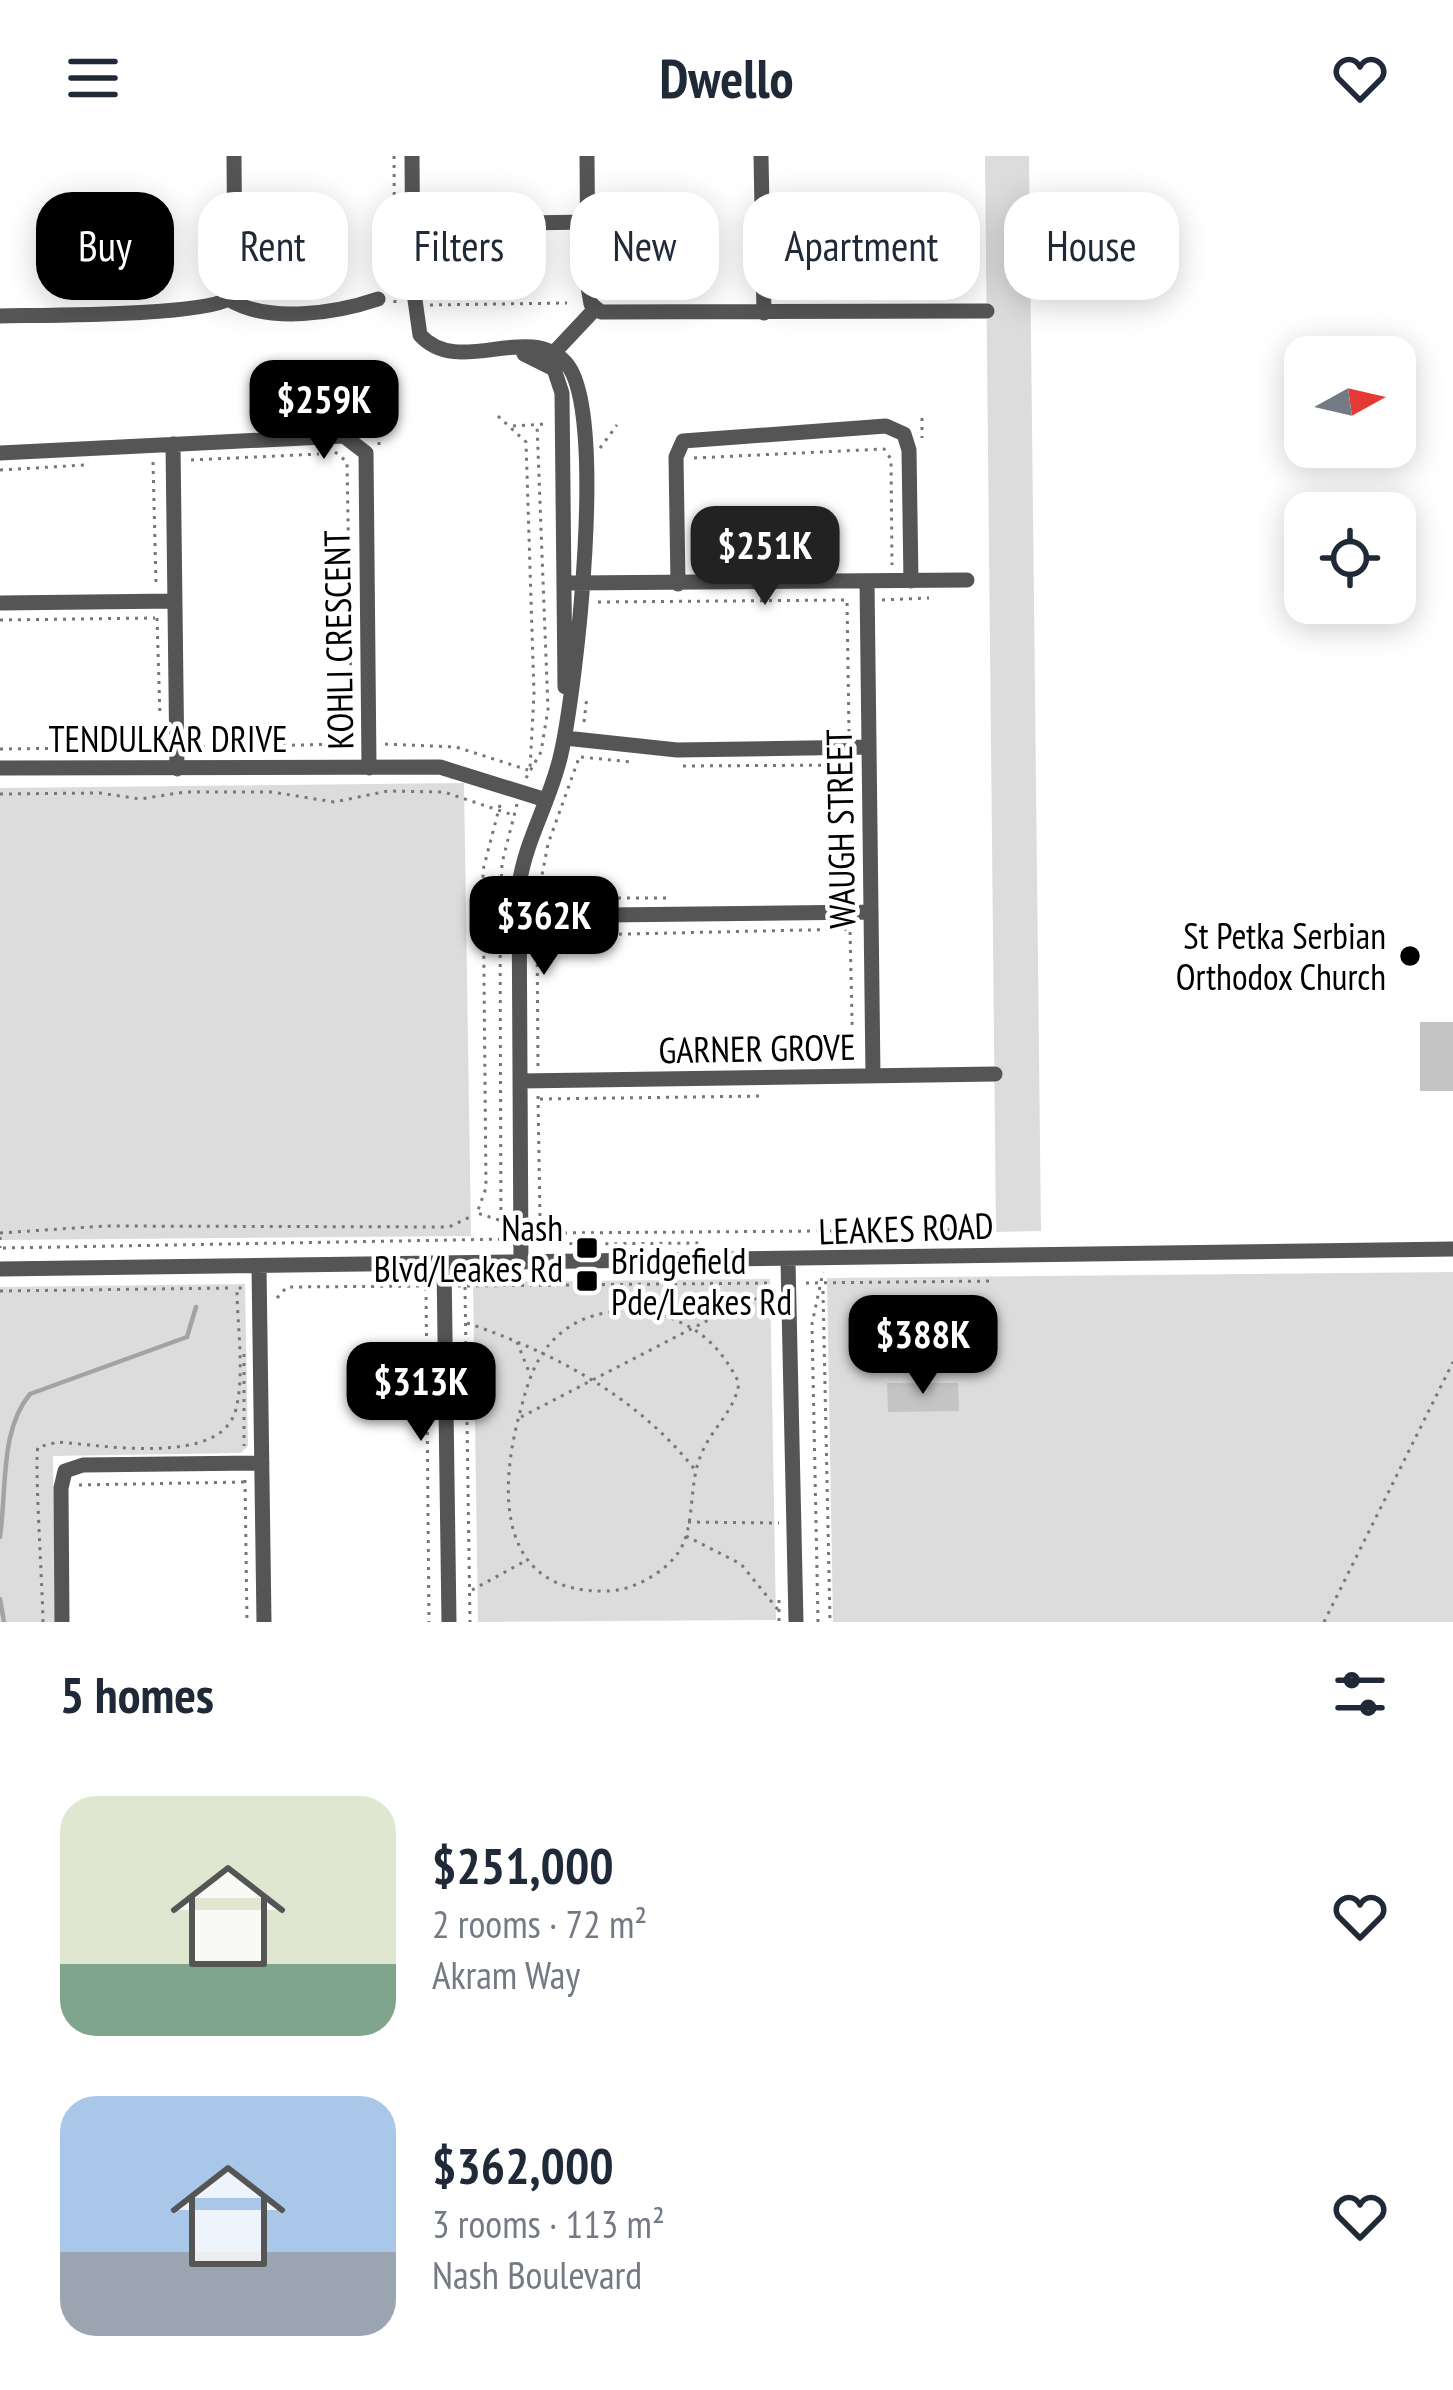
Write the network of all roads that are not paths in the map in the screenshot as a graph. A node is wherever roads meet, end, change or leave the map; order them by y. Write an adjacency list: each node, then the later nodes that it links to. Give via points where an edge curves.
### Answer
1 (233, 156): 5 (street)
2 (412, 156): 6 (street)
3 (587, 156): 7 (street)
4 (761, 156): 15 (street)
5 (234, 192)
6 (412, 192)
7 (588, 192)
8 (226, 300): 16 (street, via 118,315)
9 (230, 300): 10 (street, via 255,310 332,312)
10 (374, 300)
11 (417, 300): 17 (street, via 420,335 449,352 534,347)
12 (592, 300): 13 (street)
13 (595, 309): 15 (street); 17 (street)
14 (987, 310): 15 (street)
15 (764, 313)
16 (0, 316)
17 (550, 357): 23 (street, via 563,412); 24 (street, via 577,380 583,411)
18 (173, 452): 19 (street, KOHLI CRESCENT); 26 (street); 31 (street, KOHLI CRESCENT, via 344,436 366,453 360,744)
19 (0, 453)
20 (967, 580): 22 (street)
21 (867, 581): 22 (street); 25 (street); 29 (street, WAUGH STREET)
22 (910, 581): 25 (street, via 908,440 886,426 683,441 676,457)
23 (563, 583): 24 (street); 28 (street)
24 (582, 583): 25 (street); 28 (street)
25 (678, 584)
26 (175, 601): 27 (street, via 157,610); 32 (street, via 176,747)
27 (0, 603)
28 (573, 740): 29 (street, via 661,750); 33 (street)
29 (869, 747): 34 (street, WAUGH STREET)
30 (0, 768): 32 (street, TENDULKAR DRIVE)
31 (369, 768): 32 (street, TENDULKAR DRIVE); 33 (street, TENDULKAR DRIVE, via 440,767)
32 (169, 769)
33 (546, 800): 35 (street, via 523,862)
34 (872, 912): 35 (street); 37 (street, WAUGH STREET)
35 (518, 916): 38 (street)
36 (995, 1074): 37 (street, GARNER GROVE)
37 (873, 1076): 38 (street, GARNER GROVE)
38 (529, 1081): 41 (street, via 520,1101)
39 (1453, 1249): 40 (street, LEAKES ROAD)
40 (788, 1261): 41 (street, LEAKES ROAD); 49 (street)
41 (521, 1262): 42 (street, LEAKES ROAD)
42 (444, 1264): 43 (street, LEAKES ROAD); 48 (street, via 435,1286)
43 (259, 1267): 44 (street, LEAKES ROAD); 45 (street)
44 (0, 1269)
45 (262, 1462): 46 (street, via 65,1471); 47 (street)
46 (62, 1622)
47 (264, 1622)
48 (448, 1622)
49 (796, 1622)

